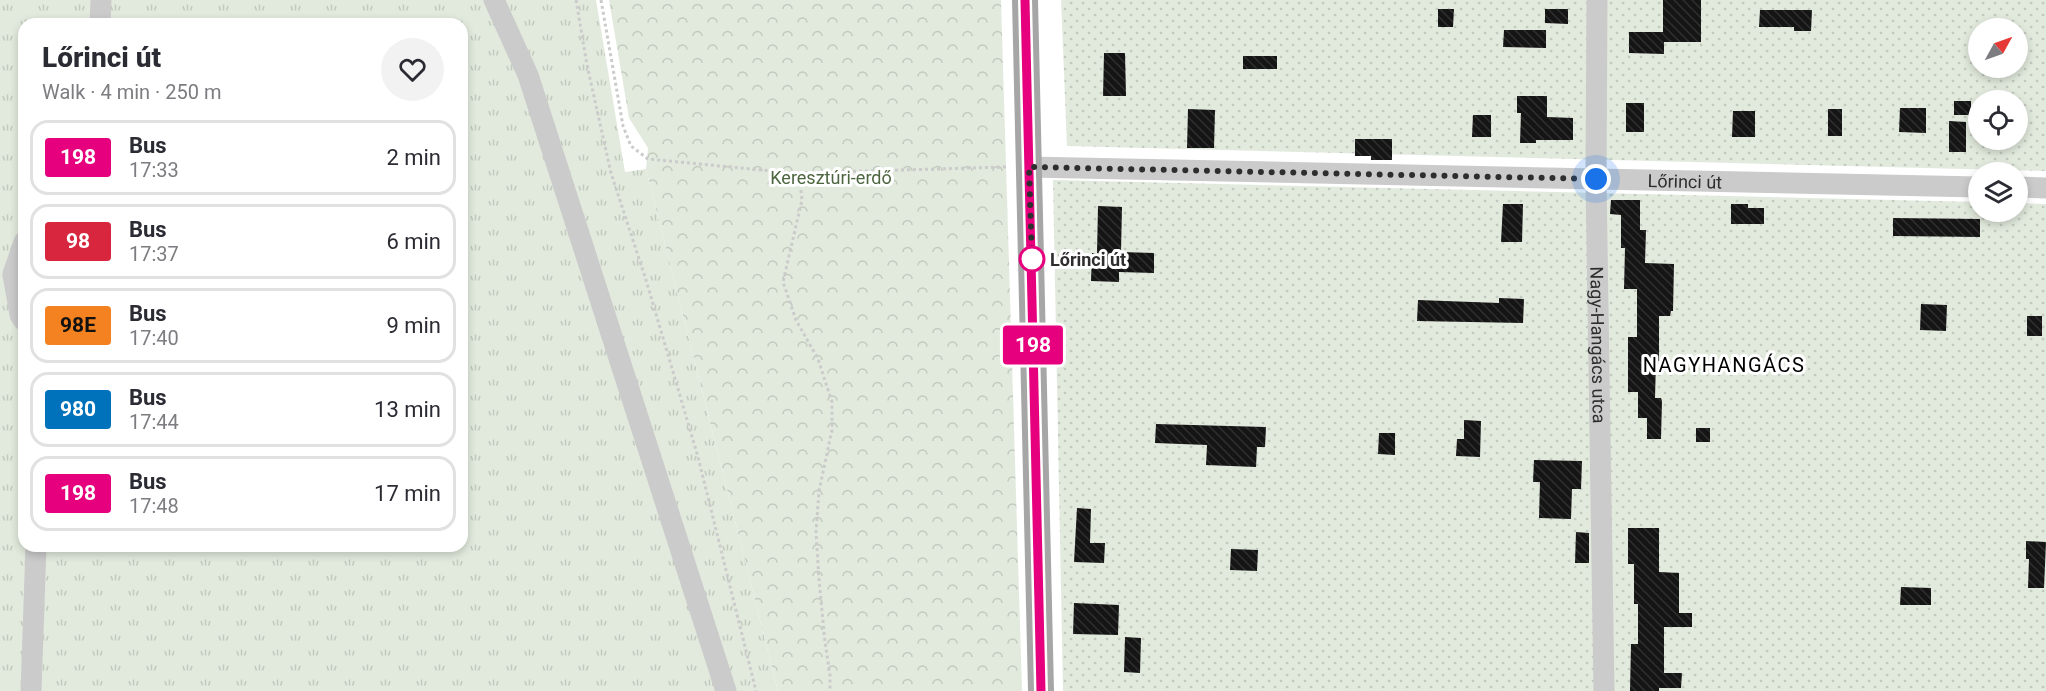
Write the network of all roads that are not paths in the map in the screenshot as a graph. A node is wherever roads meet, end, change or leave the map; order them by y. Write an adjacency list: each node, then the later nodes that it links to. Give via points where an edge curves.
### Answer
1 (101, 0): 5 (street)
2 (494, 0): 15 (street, via 528,75)
3 (1025, 0): 6 (main road)
4 (1597, 0): 7 (street, Nagy-Hangács utca)
5 (100, 18)
6 (1029, 167): 7 (street, Lőrinci út); 16 (main road)
7 (1596, 179): 8 (street, Lőrinci út); 17 (street, Nagy-Hangács utca)
8 (1968, 187)
9 (2028, 188): 10 (street)
10 (2046, 188)
11 (18, 259): 12 (street, via 13,274)
12 (18, 300)
13 (36, 552): 14 (street)
14 (31, 691)
15 (726, 691)
16 (1041, 691)
17 (1604, 691)

